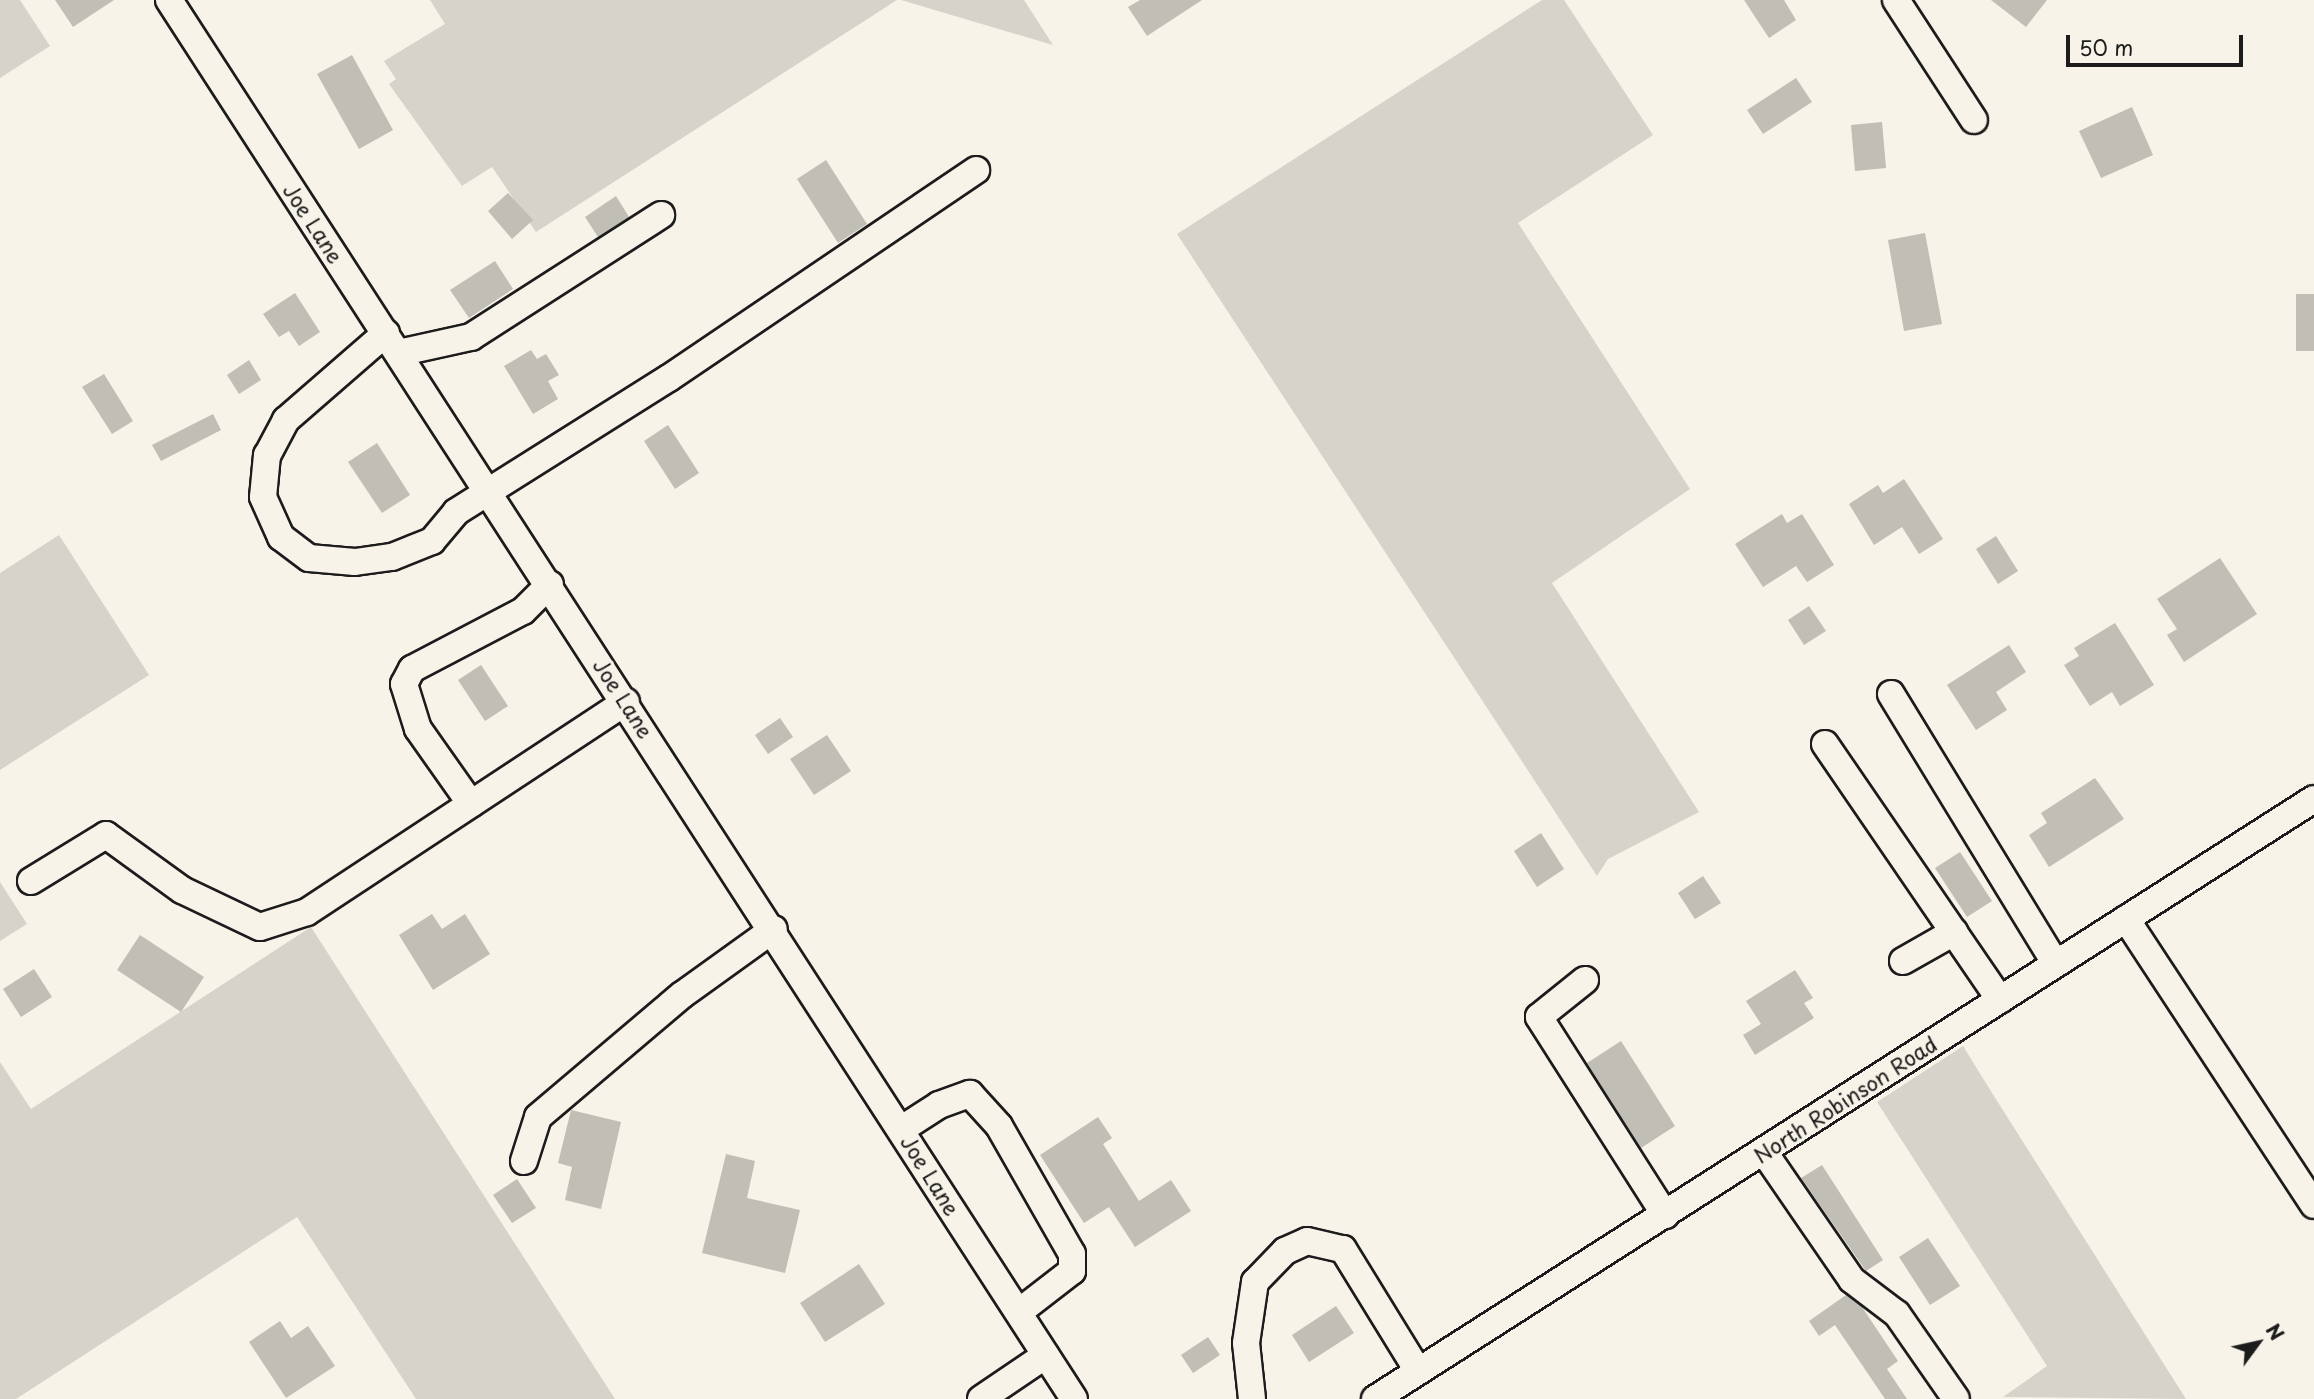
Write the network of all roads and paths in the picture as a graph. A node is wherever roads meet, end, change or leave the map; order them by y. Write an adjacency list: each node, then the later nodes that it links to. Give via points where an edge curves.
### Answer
1 (169, 0): 6 (street, Joe Lane)
2 (1896, 0): 3 (street)
3 (1974, 120)
4 (976, 170): 7 (street)
5 (661, 215): 6 (street, via 471,337)
6 (392, 343): 7 (street, Joe Lane); 7 (street, via 286,420 279,431 267,455 263,496 281,537 309,558 355,562 392,557 432,541 456,512)
7 (490, 493): 8 (street, Joe Lane)
8 (550, 584): 10 (street, Joe Lane); 13 (street, via 523,611 412,669 404,684 418,729)
9 (1891, 694): 19 (street)
10 (626, 702): 13 (street); 16 (street, Joe Lane)
11 (1825, 744): 17 (street)
12 (2314, 799): 15 (street, North Robinson Road)
13 (471, 804): 14 (street, via 307,912 260,927 182,890 106,835)
14 (31, 881)
15 (2126, 919): 19 (street, North Robinson Road); 25 (street)
16 (774, 929): 22 (street, Joe Lane); 24 (street, via 682,995 538,1117)
17 (1954, 932): 18 (street); 21 (street)
18 (1903, 961)
19 (2056, 964): 21 (street, North Robinson Road)
20 (1585, 980): 26 (street, via 1539,1017)
21 (2000, 1000): 23 (street, North Robinson Road)
22 (902, 1129): 27 (street, Joe Lane); 27 (street, via 939,1105 971,1094 999,1126 1072,1254 1072,1271)
23 (1764, 1152): 26 (street, North Robinson Road); 34 (street, via 1852,1280 1897,1314)
24 (524, 1161)
25 (2314, 1205)
26 (1665, 1215): 29 (street, North Robinson Road)
27 (1019, 1312): 28 (street, Joe Lane)
28 (1046, 1355): 30 (street); 31 (street, Joe Lane)
29 (1418, 1371): 32 (street, via 1343,1249 1307,1241 1285,1251 1255,1282 1246,1343); 33 (street, North Robinson Road)
30 (981, 1399)
31 (1074, 1399)
32 (1252, 1399)
33 (1375, 1399)
34 (1956, 1399)

